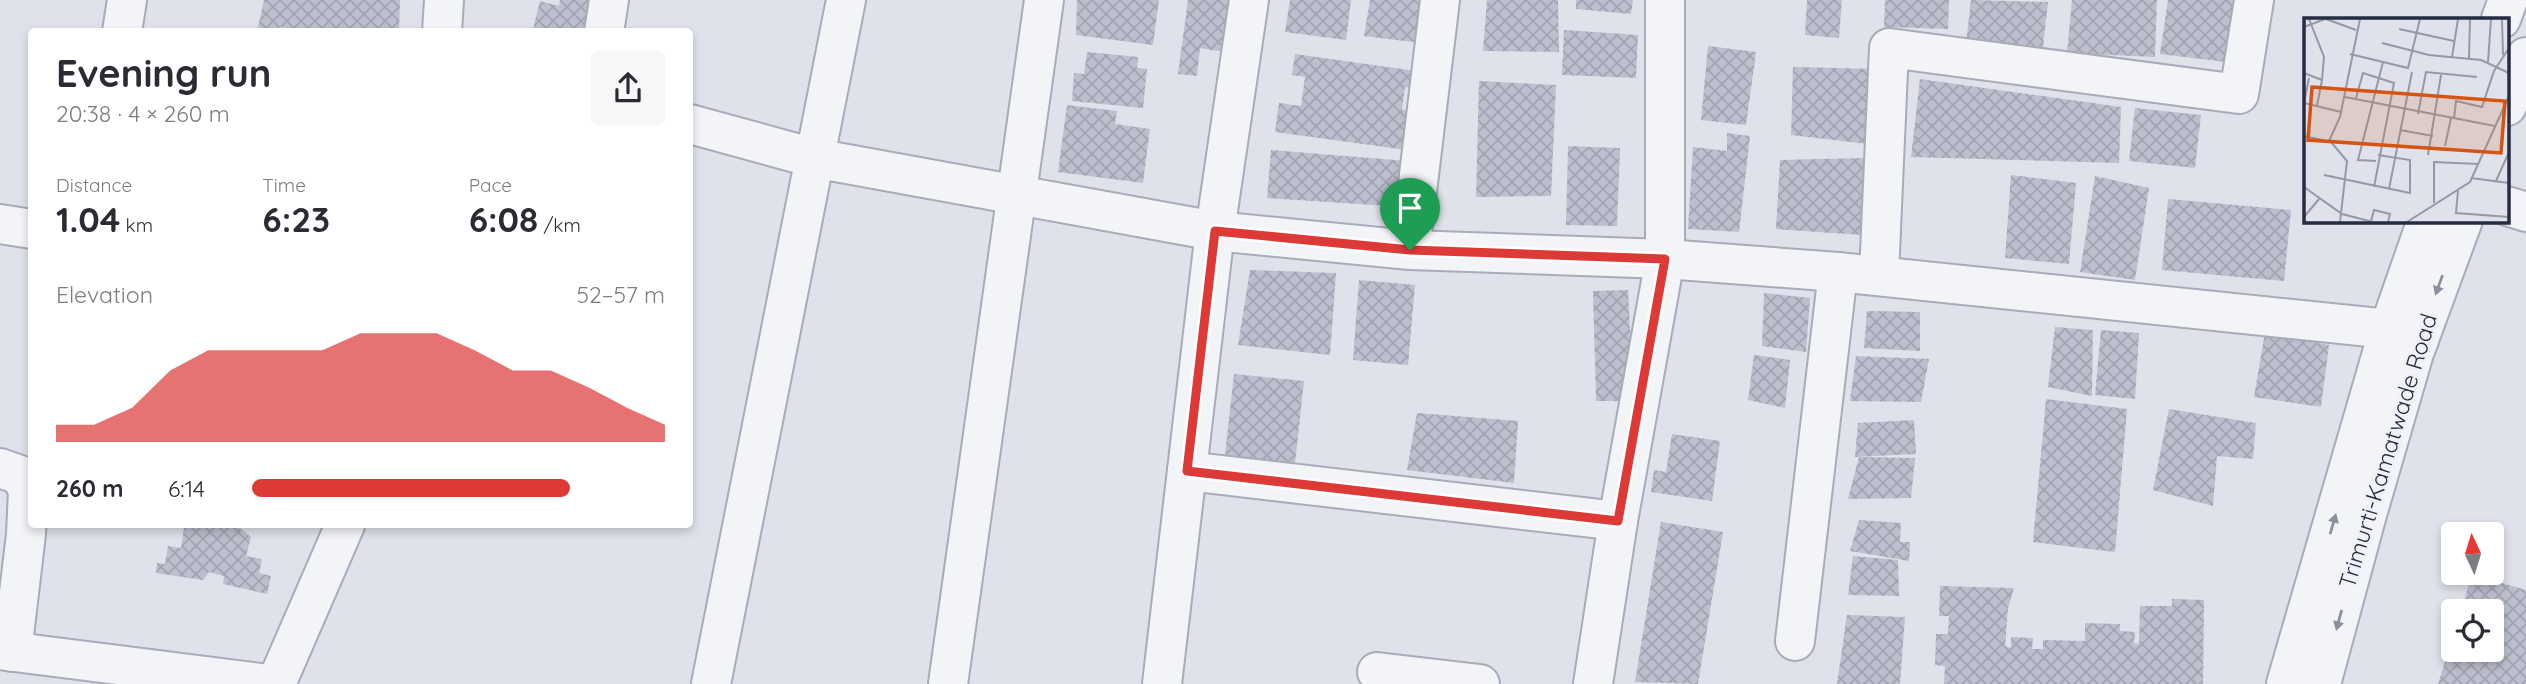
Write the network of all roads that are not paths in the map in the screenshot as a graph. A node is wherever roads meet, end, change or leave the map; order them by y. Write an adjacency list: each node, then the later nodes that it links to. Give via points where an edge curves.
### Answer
1 (127, 0): 12 (street)
2 (444, 0): 13 (street)
3 (609, 0): 14 (street)
4 (846, 0): 18 (street)
5 (1044, 0): 19 (street)
6 (1250, 0): 26 (street)
7 (1440, 0): 27 (street)
8 (1665, 0): 28 (street)
9 (2254, 0): 30 (street, via 2239,94 1889,48)
10 (2508, 0): 11 (street)
11 (2501, 18)
12 (123, 28)
13 (442, 28)
14 (605, 28)
15 (2526, 57): 16 (street)
16 (2508, 103)
17 (693, 125): 18 (street)
18 (814, 158): 19 (street); 41 (street)
19 (1015, 196): 26 (street); 42 (street)
20 (2508, 206): 21 (street)
21 (2526, 212)
22 (2427, 222): 31 (street, Trimurti-Kamatwade Road)
23 (2462, 222): 31 (street, Trimurti-Kamatwade Road, one-way to 31)
24 (0, 224): 25 (street)
25 (28, 228)
26 (1215, 231): 27 (street); 33 (street)
27 (1410, 250): 28 (street)
28 (1665, 259): 29 (street); 34 (street)
29 (1838, 272): 30 (street); 36 (street)
30 (1879, 275): 31 (street)
31 (2404, 334): 46 (street, Trimurti-Kamatwade Road, one-way to 31); 47 (street, Trimurti-Kamatwade Road, one-way to 47, via 2366,517)
32 (0, 468): 37 (street, via 20,475 28,490 26,534)
33 (1187, 471): 34 (street); 43 (street)
34 (1618, 521): 45 (street)
35 (344, 528): 40 (street)
36 (1795, 641)
37 (6, 651): 39 (street)
38 (1377, 672): 44 (street)
39 (268, 684)
40 (276, 684)
41 (711, 684)
42 (948, 684)
43 (1162, 684)
44 (1480, 684)
45 (1593, 684)
46 (2286, 684)
47 (2322, 684)

